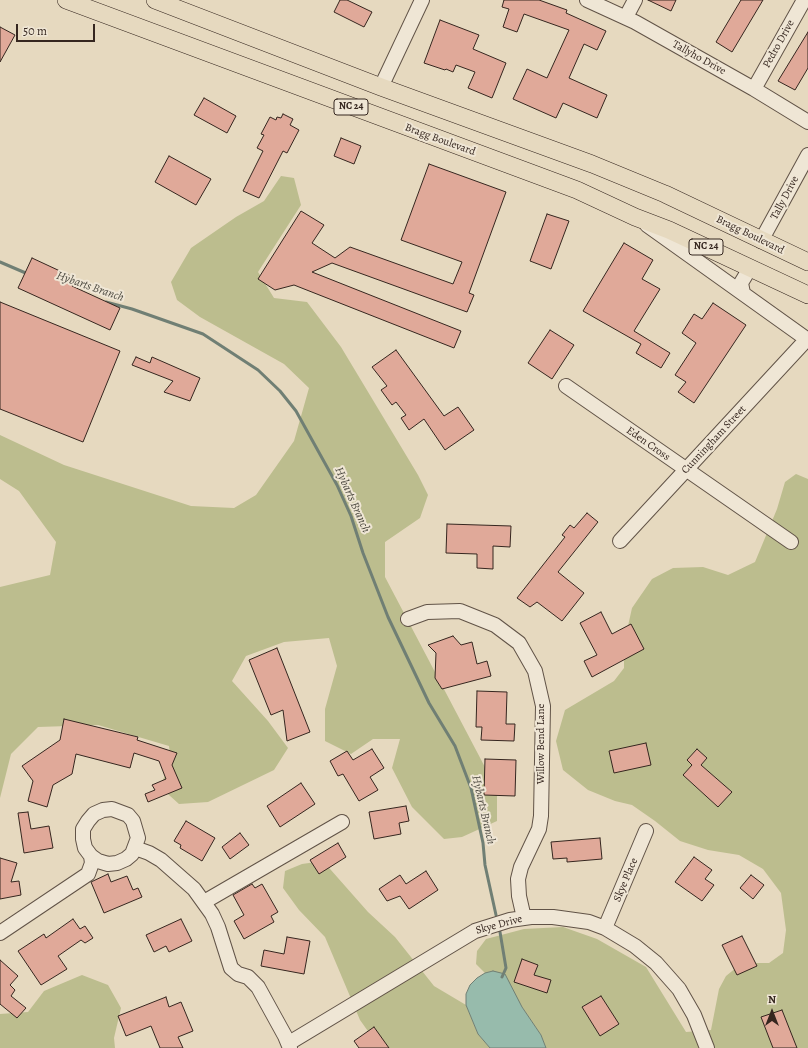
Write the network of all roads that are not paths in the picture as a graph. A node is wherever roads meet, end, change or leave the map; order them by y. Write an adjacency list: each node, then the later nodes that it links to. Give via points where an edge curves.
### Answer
1 (66, 0): 7 (main road, Bragg Boulevard / NC 24)
2 (155, 0): 9 (main road, Bragg Boulevard / NC 24)
3 (422, 0): 9 (street)
4 (587, 0): 8 (street, Tallyho Drive)
5 (635, 0): 8 (street)
6 (804, 0): 10 (street, Pedro Drive)
7 (83, 3): 13 (main road, Bragg Boulevard / NC 24, via 577,190)
8 (626, 17): 10 (street, Tallyho Drive)
9 (381, 87): 14 (main road, Bragg Boulevard / NC 24, via 592,164 665,194)
10 (754, 89): 11 (street, Tallyho Drive)
11 (808, 122)
12 (808, 155): 14 (street, Tally Drive)
13 (635, 217): 16 (main road, Bragg Boulevard / NC 24); 17 (street)
14 (761, 241): 15 (main road, Bragg Boulevard / NC 24)
15 (808, 262)
16 (750, 268): 17 (street, via 741,283); 18 (main road, Bragg Boulevard / NC 24)
17 (742, 293): 19 (street)
18 (808, 295)
19 (807, 339): 21 (street, Cunningham Street)
20 (566, 386): 21 (street, Eden Cross)
21 (686, 470): 22 (street, Cunningham Street); 23 (street, Eden Cross)
22 (620, 541)
23 (791, 542)
24 (408, 619): 30 (street, Willow Bend Lane, via 427,612 460,611 495,625 519,643 535,671 543,706 541,816 539,829 518,879)
25 (342, 822): 29 (street)
26 (646, 831): 31 (street, Skye Place)
27 (136, 848): 28 (street, via 126,860 117,863 108,864); 28 (street, via 138,838 134,821 120,810 103,810 94,814 84,829 84,844); 29 (street, Skye Drive, via 149,853 178,874)
28 (91, 856): 32 (street, via 92,863 88,874)
29 (204, 902): 33 (street, Skye Drive, via 218,927 231,968 253,982)
30 (524, 918): 31 (street, Skye Drive, via 567,918); 33 (street, Skye Drive, via 489,926 462,937)
31 (605, 928): 34 (street, Skye Drive, via 636,946 672,981 694,1015)
32 (0, 933)
33 (289, 1046)
34 (707, 1048)

